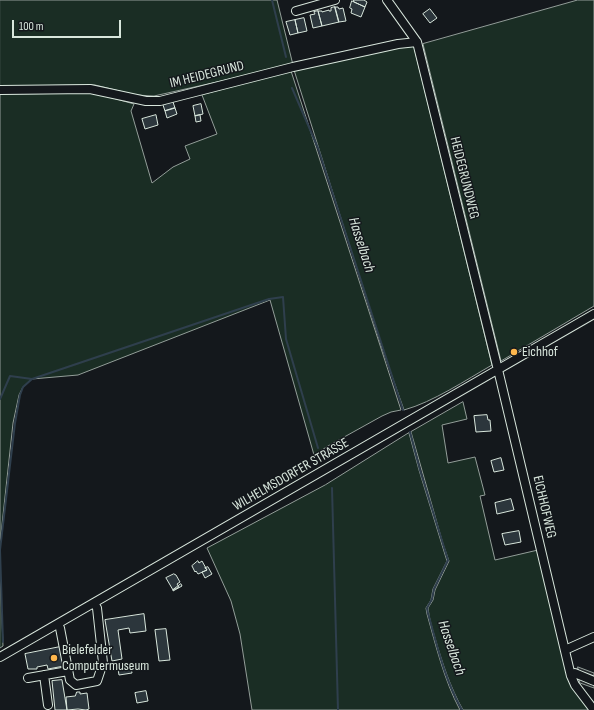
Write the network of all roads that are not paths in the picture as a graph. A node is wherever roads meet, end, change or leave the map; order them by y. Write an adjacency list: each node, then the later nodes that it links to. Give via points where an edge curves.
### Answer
1 (335, 0): 3 (street)
2 (387, 0): 5 (street, HEIDEGRUNDWEG)
3 (321, 2): 4 (street)
4 (296, 11)
5 (417, 42): 6 (street, IM HEIDEGRUND, via 300,66 160,100 140,100 90,89); 8 (street, HEIDEGRUNDWEG)
6 (0, 90)
7 (594, 314): 8 (street, WILHELMSDORFER STRASSE)
8 (498, 370): 9 (street, WILHELMSDORFER STRASSE); 12 (street, EICHHOFWEG)
9 (94, 603): 10 (street, WILHELMSDORFER STRASSE); 14 (street, via 97,608 103,663 97,681 76,685 70,680)
10 (58, 624): 13 (street, WILHELMSDORFER STRASSE); 14 (street)
11 (594, 637): 12 (street)
12 (565, 650): 16 (street, EICHHOFWEG)
13 (0, 657)
14 (68, 671): 15 (street)
15 (44, 675): 17 (street); 19 (street)
16 (571, 676): 18 (street, via 577,674); 20 (street, EICHHOFWEG)
17 (28, 678)
18 (594, 681)
19 (48, 705)
20 (594, 710)

